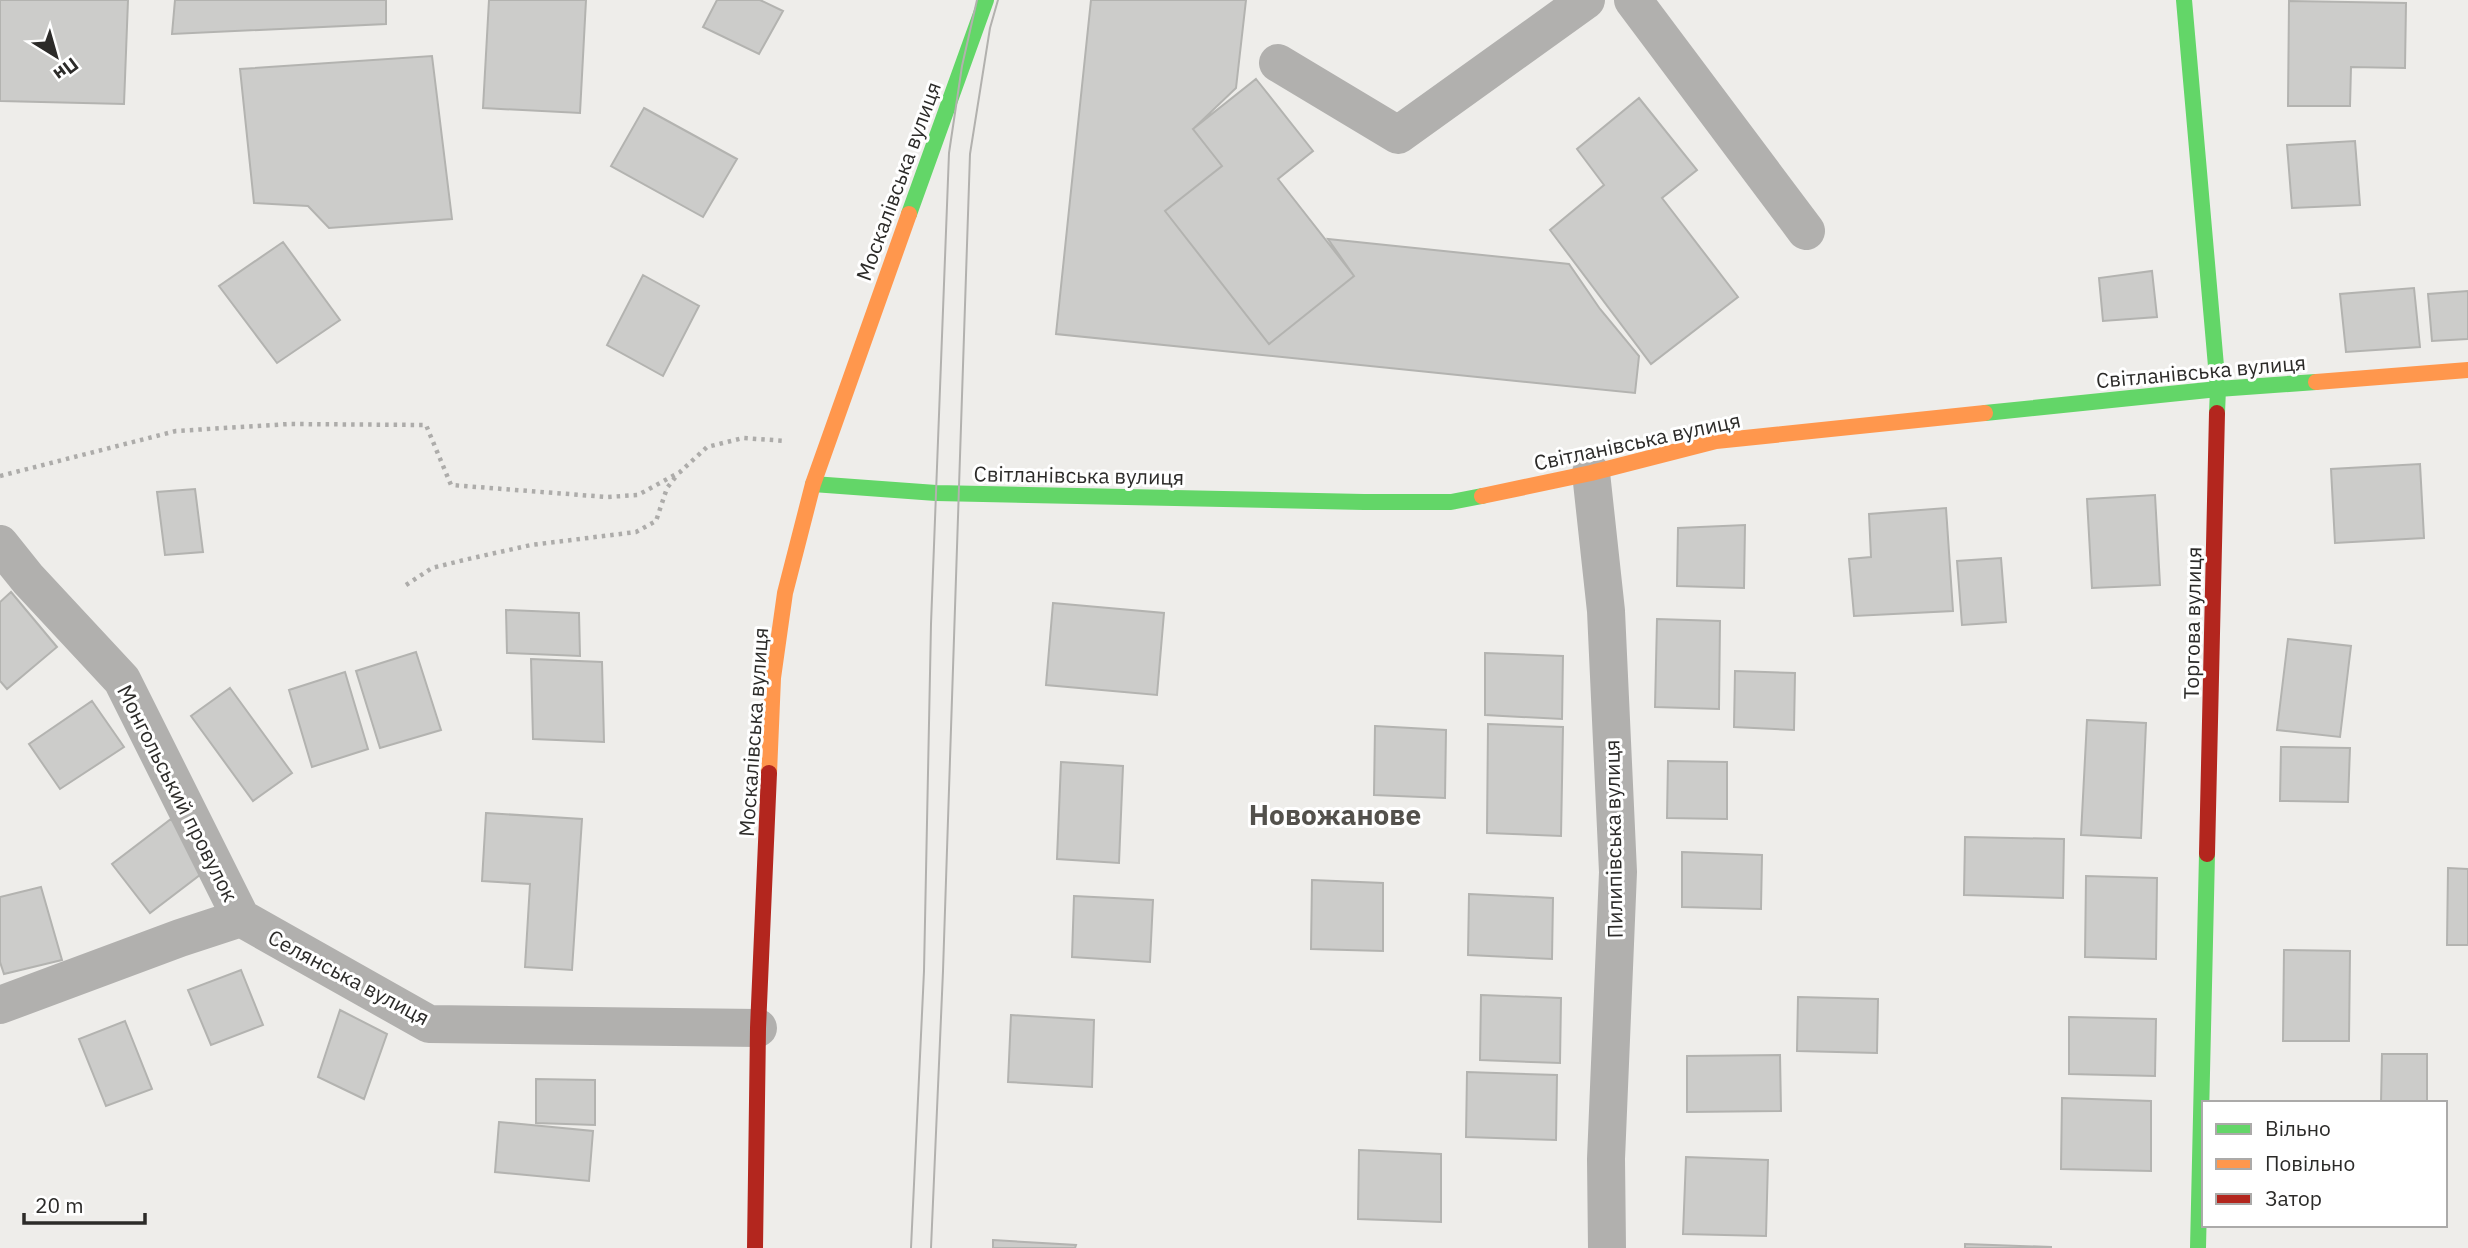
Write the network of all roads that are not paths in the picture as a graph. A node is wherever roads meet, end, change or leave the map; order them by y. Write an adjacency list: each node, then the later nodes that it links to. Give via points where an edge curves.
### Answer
1 (986, 0): 10 (street, Москалівська вулиця)
2 (1586, 0): 5 (street, via 1398,135)
3 (1633, 0): 6 (street)
4 (2184, 0): 8 (street, Торгова вулиця)
5 (1278, 64)
6 (1807, 230)
7 (2468, 370): 8 (street, Світланівська вулиця)
8 (2218, 389): 9 (street, Світланівська вулиця, via 1716,441); 17 (street, Торгова вулиця)
9 (1591, 473): 10 (street, Світланівська вулиця, via 1451,502 936,493); 16 (street, Пилипівська вулиця, via 1606,611 1618,872 1605,1159)
10 (813, 484): 14 (street, Москалівська вулиця, via 785,593 773,678)
11 (0, 544): 12 (street, Монгольський провулок, via 122,680)
12 (241, 918): 13 (street); 14 (street, Селянська вулиця, via 429,1024)
13 (0, 1005)
14 (758, 1028): 15 (street, Москалівська вулиця)
15 (755, 1248)
16 (1607, 1248)
17 (2198, 1248)

